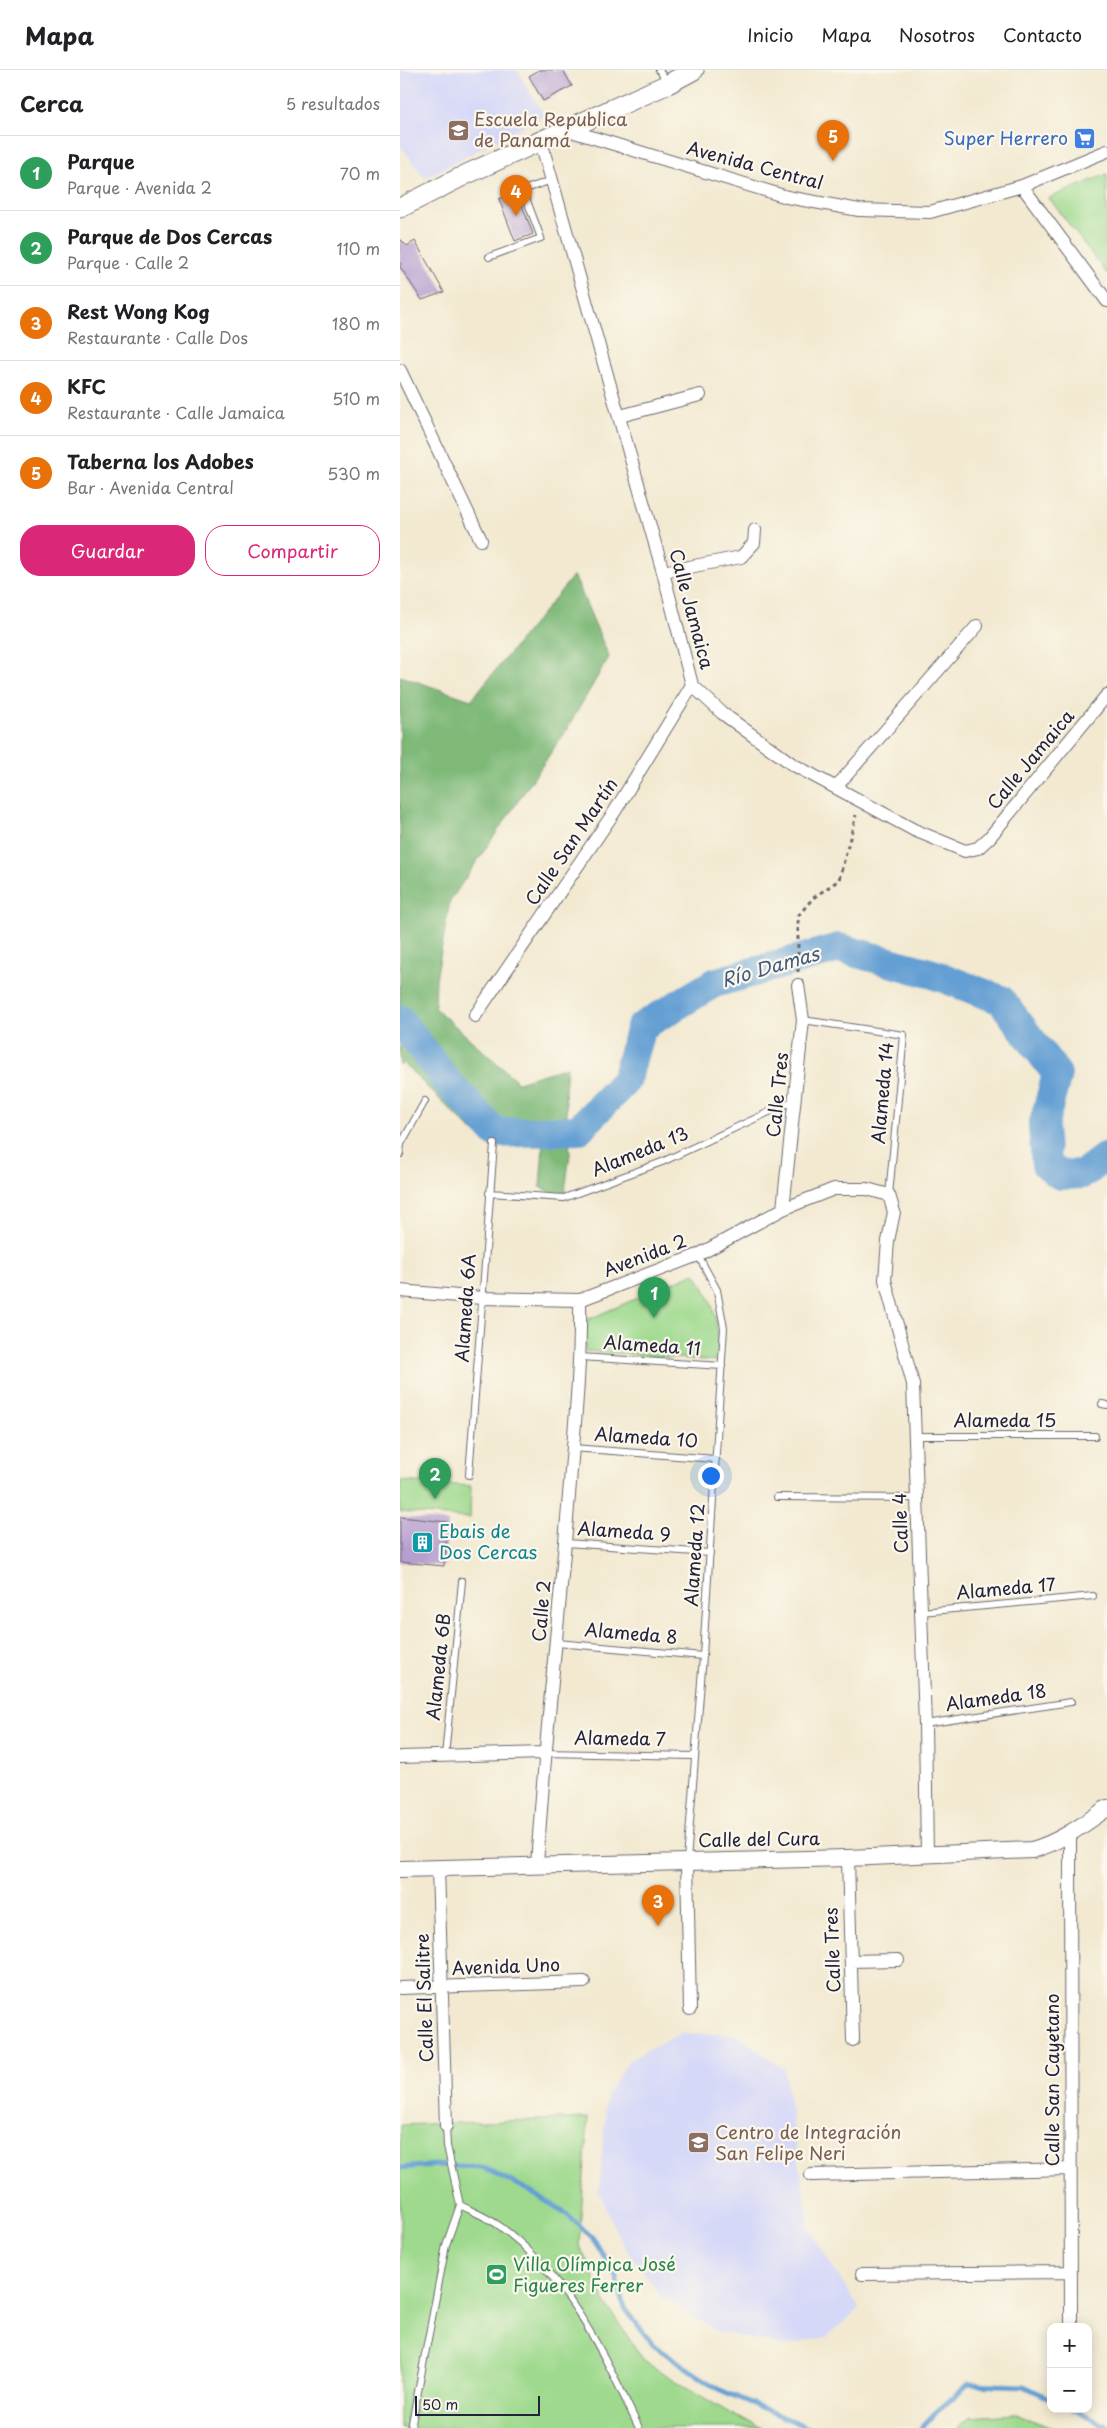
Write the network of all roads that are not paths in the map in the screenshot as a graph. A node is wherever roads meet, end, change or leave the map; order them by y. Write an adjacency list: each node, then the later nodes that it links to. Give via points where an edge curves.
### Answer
1 (694, 70): 2 (main road)
2 (664, 77): 3 (main road)
3 (568, 130): 4 (main road); 7 (street, Avenida Central, via 788,197 858,210 930,212)
4 (542, 142): 6 (street, Calle Jamaica); 8 (main road, via 467,174)
5 (1107, 151): 7 (street, Avenida Central)
6 (552, 180): 9 (lane, via 523,190 541,238); 13 (street, Calle Jamaica)
7 (1022, 186): 10 (street)
8 (400, 208)
9 (489, 257)
10 (1106, 298)
11 (400, 370): 15 (street)
12 (700, 395): 13 (street)
13 (620, 416): 16 (street, Calle Jamaica)
14 (755, 530): 16 (street, via 754,544 741,557)
15 (481, 540)
16 (664, 572): 18 (street, Calle Jamaica)
17 (977, 626): 20 (street)
18 (692, 685): 20 (street, Calle Jamaica, via 722,713 776,752); 22 (street, Calle San Martín, via 615,811)
19 (1107, 695): 20 (street, Calle Jamaica, via 978,848 965,851 914,830)
20 (836, 787)
21 (798, 985): 23 (street, Calle Tres)
22 (475, 1016)
23 (804, 1020): 24 (street, Calle Tres); 29 (lane, Alameda 14, via 904,1035)
24 (795, 1100): 28 (lane, Alameda 13, via 662,1162 564,1198); 30 (street, Calle Tres)
25 (426, 1101): 27 (lane, via 401,1144)
26 (494, 1144): 28 (lane, Alameda 6A)
27 (400, 1154)
28 (489, 1193): 33 (lane, Alameda 6A)
29 (889, 1195): 30 (street, Avenida 2, via 867,1189 834,1189); 37 (street, Calle 4, via 894,1212 885,1280 913,1384)
30 (782, 1209): 31 (street, Avenida 2)
31 (698, 1255): 34 (street, Avenida 2); 36 (lane, Alameda 12, via 717,1290 724,1328)
32 (400, 1291): 33 (street, Avenida 2)
33 (482, 1298): 34 (street, Avenida 2); 41 (lane, Alameda 6A)
34 (580, 1300): 35 (street, Calle 2)
35 (580, 1357): 36 (lane, Alameda 11); 39 (street, Calle 2)
36 (722, 1366): 40 (lane, Alameda 12)
37 (915, 1436): 38 (lane, Alameda 15); 43 (street, Calle 4)
38 (1095, 1436)
39 (573, 1448): 40 (lane, Alameda 10); 44 (street, Calle 2)
40 (716, 1459): 45 (lane, Alameda 12)
41 (469, 1475)
42 (777, 1497): 43 (lane)
43 (917, 1498): 48 (street, Calle 4)
44 (566, 1543): 45 (lane, Alameda 9); 49 (street, Calle 2)
45 (710, 1553): 50 (lane, Alameda 12)
46 (462, 1581): 54 (lane, Alameda 6B)
47 (1093, 1596): 48 (lane, Alameda 17)
48 (921, 1612): 52 (street, Calle 4)
49 (557, 1643): 50 (lane, Alameda 8); 53 (street, Calle 2)
50 (703, 1656): 55 (lane, Alameda 12)
51 (1071, 1702): 52 (lane, Alameda 18)
52 (925, 1724): 59 (street, Calle 4)
53 (544, 1753): 54 (street); 55 (lane, Alameda 7); 62 (street, Calle 2)
54 (445, 1756): 56 (street)
55 (695, 1756): 61 (lane, Alameda 12)
56 (400, 1757)
57 (1107, 1808): 58 (street, Calle del Cura)
58 (1070, 1834): 59 (street, Calle del Cura, via 1032,1850); 73 (street, Calle San Cayetano)
59 (927, 1854): 60 (street, Calle del Cura)
60 (848, 1858): 61 (street, Calle del Cura); 66 (street, Calle Tres)
61 (687, 1862): 62 (street, Calle del Cura); 70 (street)
62 (537, 1866): 63 (street, Calle del Cura)
63 (438, 1868): 64 (street, Calle del Cura); 68 (street, Calle El Salitre)
64 (400, 1870)
65 (898, 1960): 66 (street)
66 (850, 1961): 71 (street, Calle Tres)
67 (584, 1982): 68 (street, Avenida Uno)
68 (443, 1987): 69 (street, Avenida Uno); 72 (street, Calle El Salitre)
69 (400, 1988)
70 (690, 2009)
71 (853, 2040)
72 (446, 2126): 75 (lane)
73 (1071, 2169): 74 (street); 76 (street, Calle San Cayetano)
74 (811, 2175)
75 (460, 2205): 79 (lane, via 446,2245); 80 (lane, via 500,2227 540,2261 564,2290 606,2359)
76 (1071, 2272): 77 (street); 78 (street, Calle San Cayetano)
77 (862, 2274)
78 (1072, 2323)
79 (411, 2428)
80 (638, 2428)

